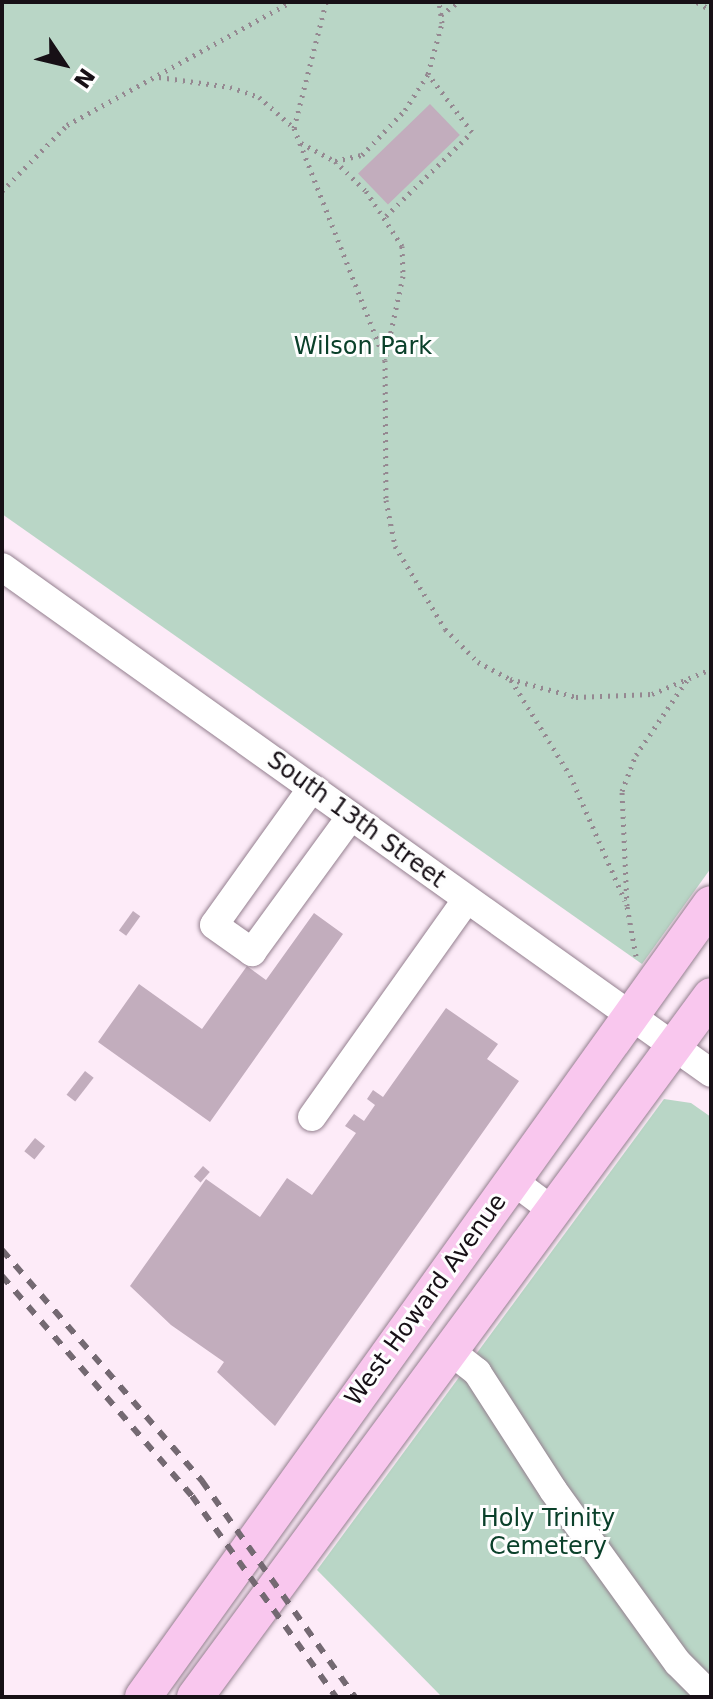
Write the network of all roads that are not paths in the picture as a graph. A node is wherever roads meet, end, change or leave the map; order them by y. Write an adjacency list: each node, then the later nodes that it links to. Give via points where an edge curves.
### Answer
1 (2, 567): 2 (street, South 13th Street)
2 (312, 788): 3 (street, South 13th Street); 3 (street, via 214,925 252,952)
3 (351, 816): 4 (street, South 13th Street)
4 (467, 899): 7 (street, South 13th Street); 10 (street)
5 (711, 904): 7 (main road, West Howard Avenue)
6 (711, 996): 8 (main road, West Howard Avenue)
7 (629, 1014): 8 (street, South 13th Street); 11 (main road, West Howard Avenue)
8 (674, 1046): 9 (street, South 13th Street); 12 (main road, West Howard Avenue)
9 (711, 1073)
10 (312, 1117)
11 (512, 1180): 12 (street); 15 (main road, West Howard Avenue)
12 (552, 1210): 13 (main road, West Howard Avenue)
13 (449, 1350): 14 (street, via 477,1372 553,1490 678,1663); 16 (main road, West Howard Avenue)
14 (711, 1696)
15 (143, 1697)
16 (195, 1697)

